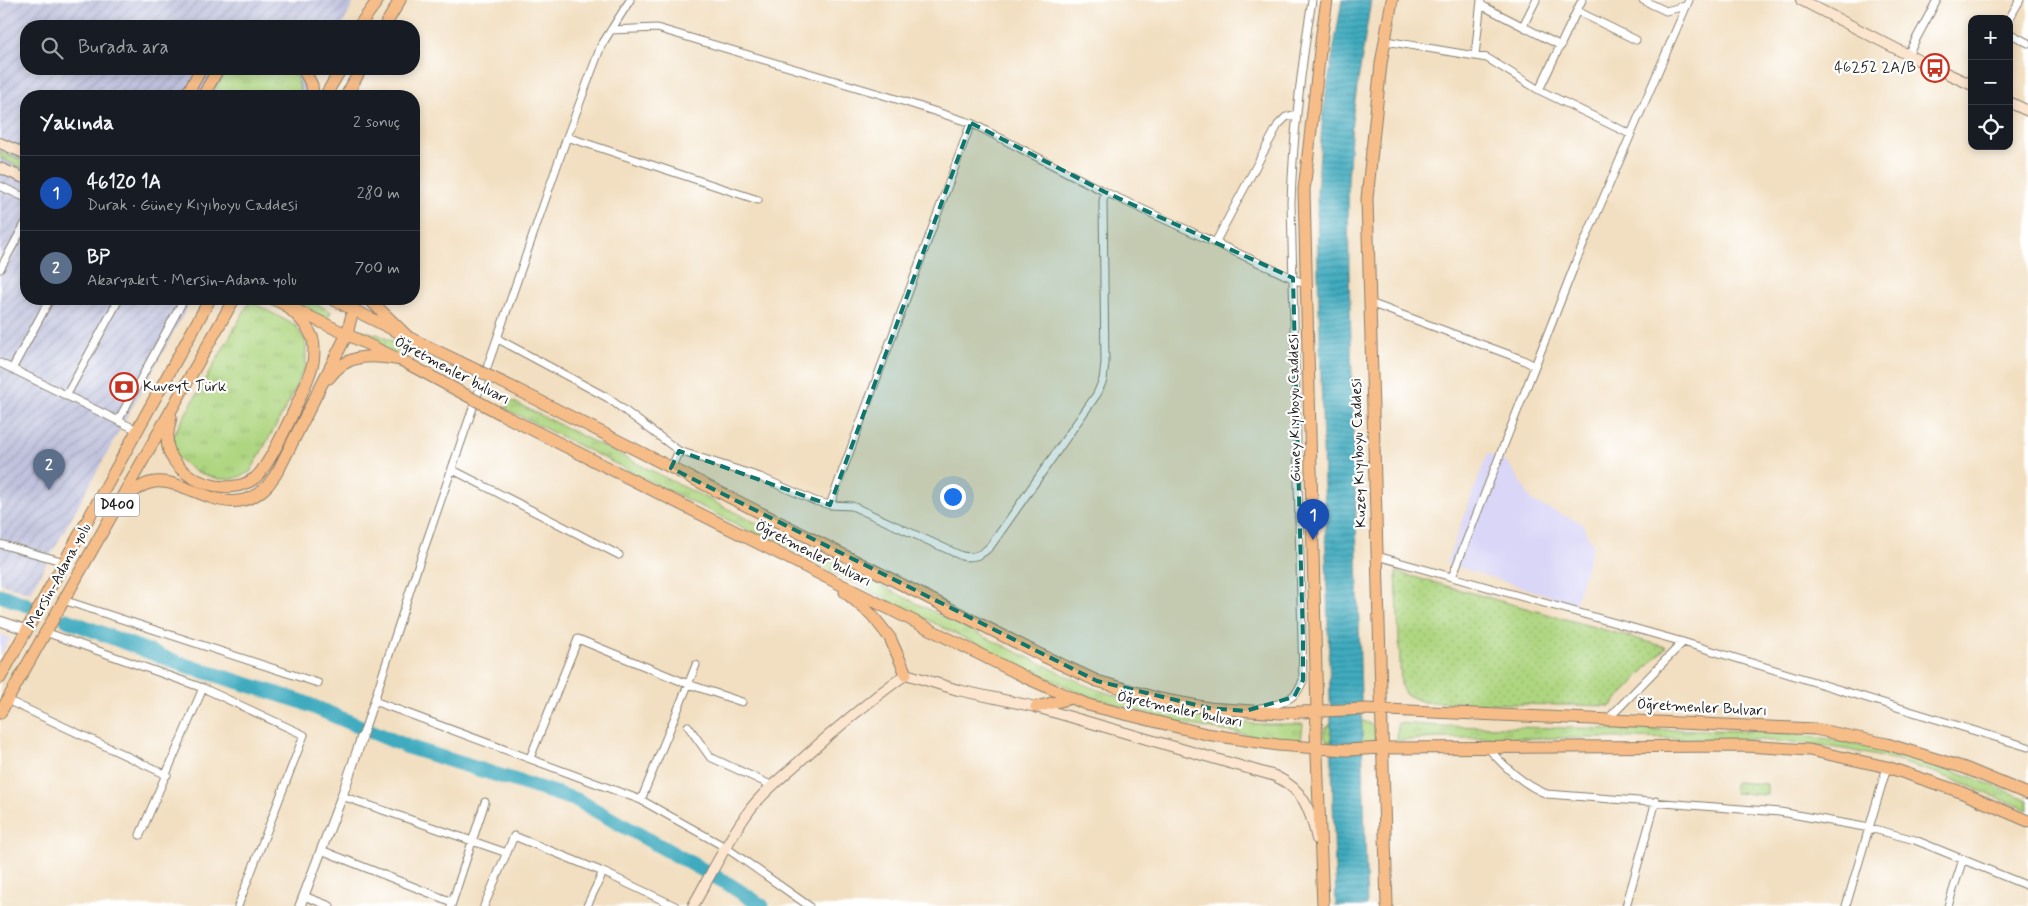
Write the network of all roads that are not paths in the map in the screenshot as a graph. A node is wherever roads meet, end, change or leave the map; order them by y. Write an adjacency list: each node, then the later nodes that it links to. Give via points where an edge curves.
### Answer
1 (379, 0): 18 (main road); 19 (main road)
2 (400, 0): 20 (main road)
3 (630, 0): 22 (street)
4 (1312, 0): 44 (street)
5 (1327, 0): 60 (main road, Güney Kıyıboyu Caddesi, via 1304,190)
6 (1392, 0): 25 (main road, Kuzey Kıyıboyu Caddesi)
7 (1536, 0): 21 (street)
8 (1582, 0): 16 (street)
9 (1643, 0): 14 (street, via 1666,11)
10 (1801, 0): 15 (main road)
11 (1937, 0): 28 (street)
12 (2020, 0): 17 (street)
13 (1481, 3): 21 (street); 29 (street)
14 (1687, 3): 46 (street)
15 (1815, 4): 28 (main road)
16 (1577, 11): 24 (street); 27 (street)
17 (2011, 15)
18 (364, 20)
19 (368, 20)
20 (388, 20)
21 (1523, 26): 27 (street)
22 (611, 30): 45 (street, via 657,28); 47 (street, via 601,46)
23 (2013, 34): 26 (street)
24 (1636, 40)
25 (1386, 41): 29 (street); 61 (main road, Kuzey Kıyıboyu Caddesi, via 1367,200)
26 (2028, 43)
27 (1561, 46): 41 (street)
28 (1908, 54): 35 (main road)
29 (1475, 56): 41 (street, via 1487,58)
30 (198, 75): 36 (main road)
31 (214, 75): 37 (main road)
32 (306, 75): 38 (main road)
33 (338, 75): 39 (main road)
34 (358, 75): 40 (main road)
35 (1968, 83)
36 (189, 90)
37 (206, 90)
38 (312, 90)
39 (329, 90)
40 (349, 90)
41 (1540, 90): 46 (street)
42 (2013, 104): 43 (main road)
43 (2028, 111)
44 (1296, 114): 57 (street, via 1286,117 1278,125); 59 (street, via 1291,204)
45 (971, 123): 53 (street); 87 (street)
46 (1630, 134): 78 (street)
47 (567, 137): 55 (street); 75 (street)
48 (0, 143): 49 (main road)
49 (20, 151)
50 (0, 168): 51 (main road)
51 (20, 176)
52 (0, 186): 54 (street)
53 (1105, 192): 57 (street); 87 (street, via 1103,380 1097,394 987,551 975,557 962,556 852,506)
54 (20, 195)
55 (758, 200)
56 (20, 233): 58 (street)
57 (1215, 243): 59 (street)
58 (0, 268)
59 (1293, 278): 60 (street); 112 (street, via 1303,680 1294,697 1277,705)
60 (1307, 285): 113 (main road, Güney Kıyıboyu Caddesi)
61 (1370, 303): 78 (street); 90 (main road, Kuzey Kıyıboyu Caddesi)
62 (47, 305): 79 (street)
63 (116, 305): 80 (street)
64 (181, 305): 82 (street)
65 (207, 305): 83 (main road, Mersin-Adana yolu / D400)
66 (231, 305): 68 (main road, via 171,417 167,434 169,450 176,465 210,485 224,488 241,486 256,477 269,460 314,361 313,338 302,319)
67 (231, 305): 94 (main road, Mersin-Adana yolu / D400)
68 (283, 305)
69 (286, 305): 73 (main road, Öğretmenler bulvarı)
70 (343, 305): 72 (main road, Öğretmenler bulvarı)
71 (375, 305): 74 (main road)
72 (353, 310): 73 (main road); 74 (main road, Öğretmenler bulvarı)
73 (347, 334): 76 (main road, Öğretmenler bulvarı); 81 (main road)
74 (408, 337): 85 (main road, Öğretmenler bulvarı, bridge)
75 (498, 339): 84 (street, via 608,398); 86 (street)
76 (401, 360): 81 (main road, via 353,358 335,370); 93 (main road, Öğretmenler bulvarı, bridge, via 503,415)
77 (0, 363): 79 (street)
78 (1534, 366): 92 (street)
79 (12, 369): 80 (street)
80 (66, 396): 82 (street)
81 (315, 398): 94 (main road, via 268,485 251,497 235,501 219,501 170,482 157,480 142,486 127,498)
82 (118, 421): 83 (street)
83 (137, 430): 91 (main road, Mersin-Adana yolu / D400)
84 (679, 451): 85 (street); 87 (street, via 760,477)
85 (671, 468): 112 (main road, Öğretmenler bulvarı, via 1097,681 1160,699)
86 (453, 470): 89 (street); 107 (street)
87 (830, 505)
88 (0, 544): 91 (street)
89 (619, 555)
90 (1377, 556): 92 (street); 111 (main road, Kuzey Kıyıboyu Caddesi)
91 (65, 562): 96 (main road, Mersin-Adana yolu / D400)
92 (1452, 578): 98 (street)
93 (830, 579): 100 (main road, via 872,615 890,638); 105 (main road, Öğretmenler bulvarı)
94 (66, 595): 97 (main road, Mersin-Adana yolu / D400); 102 (street)
95 (0, 622): 96 (street)
96 (27, 630): 101 (main road, Mersin-Adana yolu / D400)
97 (45, 632): 104 (street); 106 (main road, Mersin-Adana yolu / D400)
98 (1683, 642): 115 (street); 119 (street)
99 (696, 665): 103 (street)
100 (906, 674): 109 (main road, via 958,690); 125 (main road, via 871,699)
101 (0, 678)
102 (318, 683)
103 (688, 684): 108 (street); 122 (street, via 578,639); 128 (street)
104 (203, 688): 124 (street); 145 (street, via 304,735)
105 (1072, 698): 109 (main road); 120 (main road, Öğretmenler bulvarı, via 1088,705 1206,734)
106 (7, 700): 114 (main road, Mersin-Adana yolu / D400); 124 (street)
107 (374, 701): 117 (street); 122 (street)
108 (742, 702)
109 (1036, 707): 139 (main road, via 1215,757 1286,781 1298,790 1312,816)
110 (1365, 709): 111 (main road, Öğretmenler Bulvarı); 113 (main road, Öğretmenler bulvarı)
111 (1381, 709): 115 (main road, Öğretmenler Bulvarı); 121 (main road, Kuzey Kıyıboyu Caddesi)
112 (1245, 711): 113 (main road, Öğretmenler bulvarı)
113 (1321, 711): 120 (main road, Güney Kıyıboyu Caddesi, via 1316,731)
114 (0, 713)
115 (1608, 719): 126 (main road, Öğretmenler Bulvarı, via 1815,729 1887,744 1965,768)
116 (688, 726): 125 (street, via 710,757)
117 (362, 737): 127 (street)
118 (1488, 747): 121 (main road); 123 (main road, via 1745,746 1809,750); 129 (street, via 1498,760 1526,783 1547,794)
119 (2028, 747)
120 (1322, 748): 121 (main road, Öğretmenler bulvarı); 139 (main road, Güney Kıyıboyu Caddesi)
121 (1382, 748): 153 (main road, Kuzey Kıyıboyu Caddesi)
122 (530, 758): 128 (street)
123 (1887, 767): 131 (main road, via 1958,791); 132 (street)
124 (167, 775): 133 (street)
125 (772, 786): 135 (main road, via 750,810)
126 (2028, 794)
127 (342, 796): 134 (street); 136 (street)
128 (641, 800): 135 (street)
129 (1656, 801): 132 (street, via 1780,812); 154 (street)
130 (485, 802): 134 (street)
131 (2028, 821)
132 (1870, 828): 138 (street, via 1915,840); 155 (street)
133 (140, 836)
134 (472, 841): 137 (street); 143 (street)
135 (725, 848): 144 (main road); 151 (street)
136 (321, 850): 142 (street); 143 (street)
137 (507, 853): 140 (street, via 514,836); 148 (street)
138 (1963, 859): 141 (street); 156 (street)
139 (1322, 862): 152 (main road, Güney Kıyıboyu Caddesi)
140 (603, 872): 149 (street); 150 (street)
141 (2028, 886)
142 (304, 896): 146 (street); 147 (street)
143 (452, 904)
144 (693, 905)
145 (238, 906)
146 (300, 906)
147 (330, 906)
148 (484, 906)
149 (587, 906)
150 (675, 906)
151 (809, 906)
152 (1323, 906)
153 (1387, 906)
154 (1626, 906)
155 (1846, 906)
156 (1948, 906)

